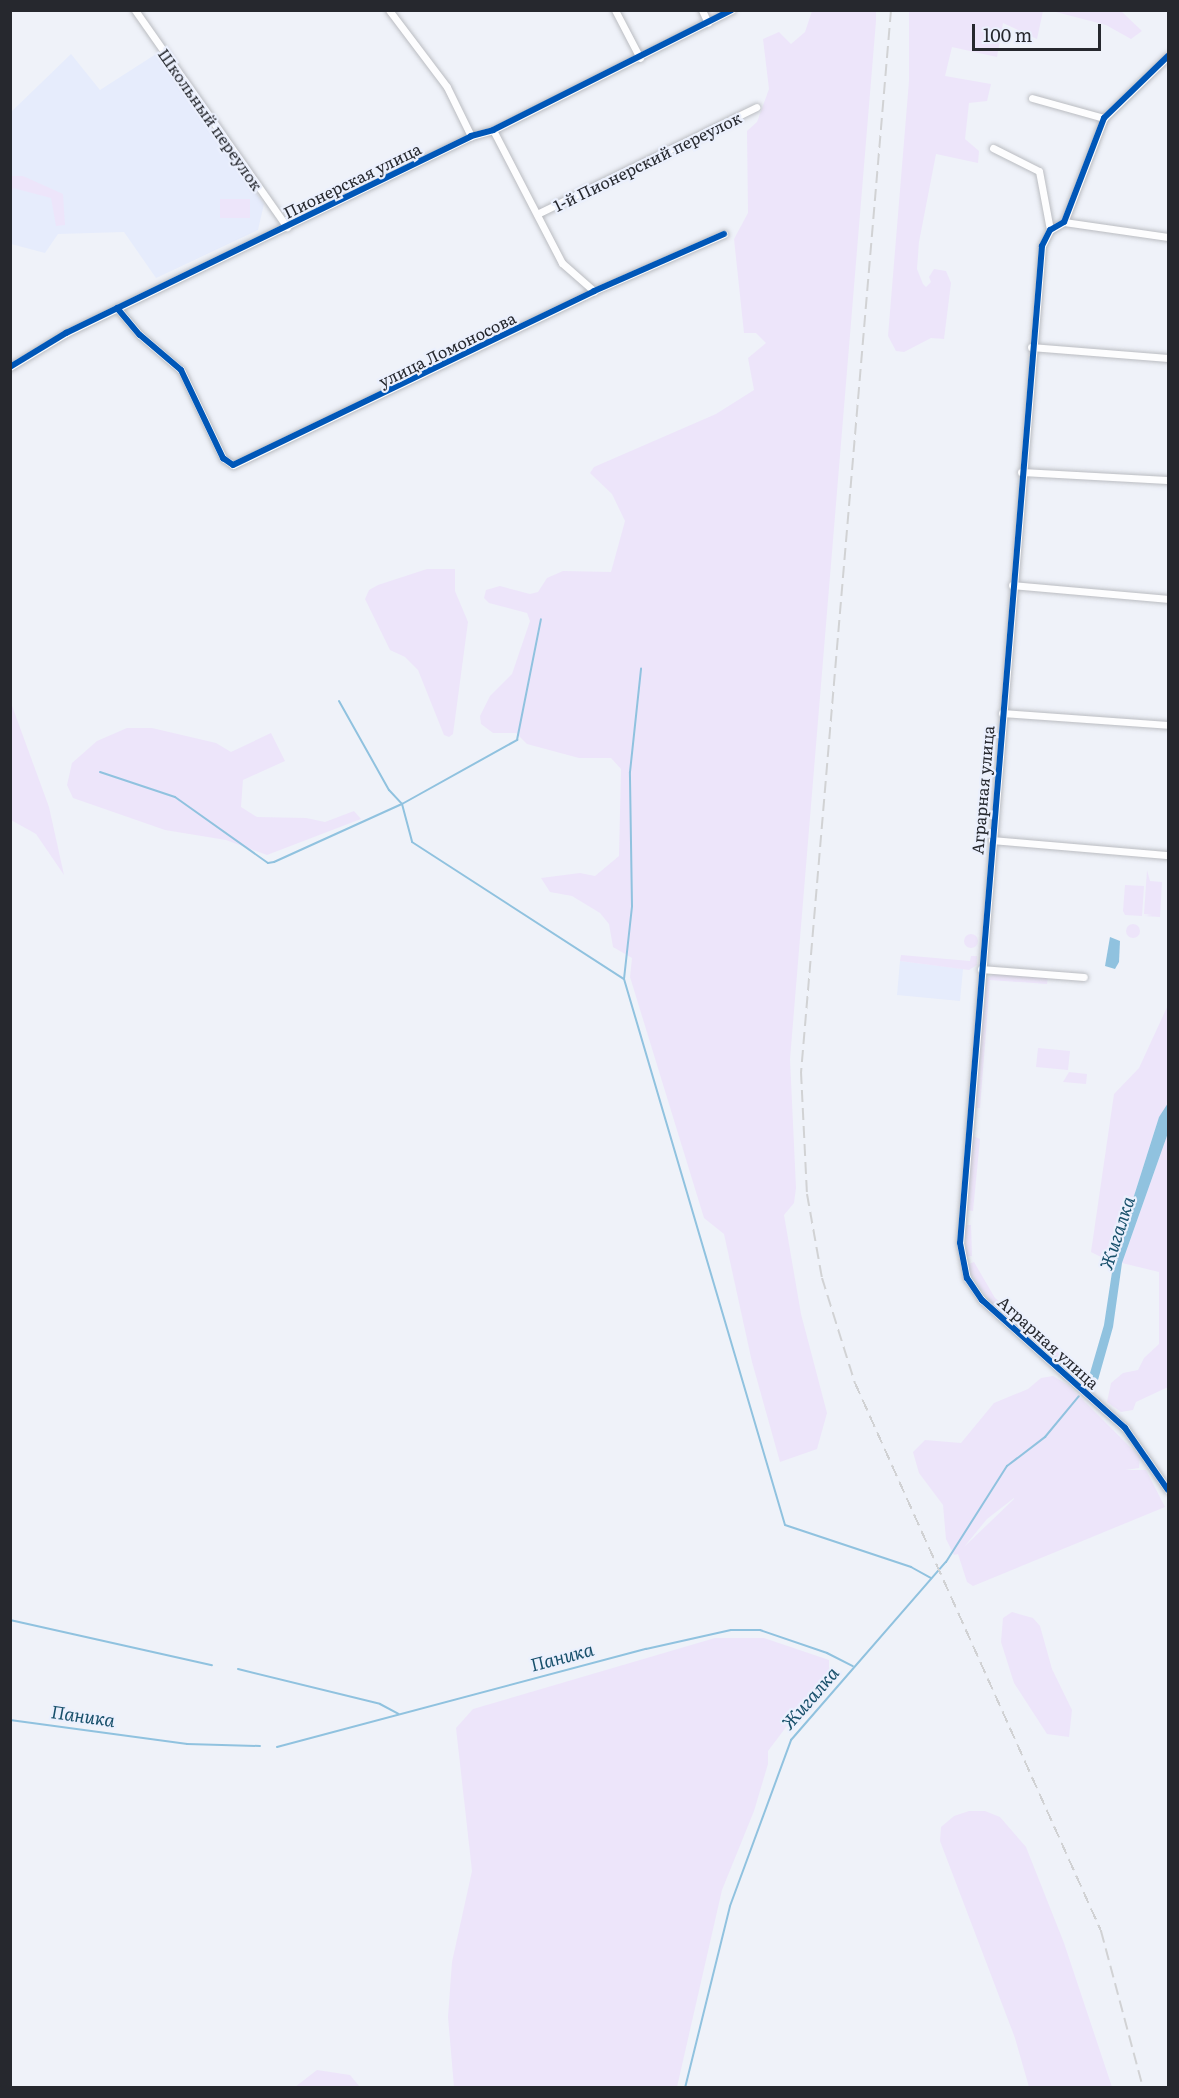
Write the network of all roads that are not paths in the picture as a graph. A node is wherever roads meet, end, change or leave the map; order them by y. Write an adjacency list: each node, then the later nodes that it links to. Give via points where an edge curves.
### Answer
1 (135, 10): 17 (street, Школьный переулок)
2 (388, 10): 13 (street, via 447,87)
3 (615, 10): 8 (street)
4 (702, 10): 6 (street)
5 (732, 10): 6 (street, Пионерская улица)
6 (708, 23): 8 (street, Пионерская улица)
7 (1168, 56): 11 (street)
8 (640, 58): 12 (street, Пионерская улица)
9 (1032, 98): 11 (street)
10 (756, 107): 15 (street, 1-й Пионерский переулок)
11 (1104, 118): 16 (street)
12 (493, 130): 13 (street, Пионерская улица); 15 (street)
13 (471, 136): 17 (street, Пионерская улица)
14 (993, 148): 18 (street, via 1039,171)
15 (537, 214): 21 (street, via 562,263)
16 (1064, 222): 18 (street); 20 (street)
17 (287, 227): 22 (street, Пионерская улица)
18 (1050, 230): 23 (street, Аграрная улица, via 1042,246)
19 (724, 234): 21 (street, улица Ломоносова)
20 (1168, 237)
21 (594, 291): 22 (street, улица Ломоносова, via 233,465 223,458 181,370 140,335)
22 (117, 308): 25 (street, Пионерская улица, via 44,344)
23 (1031, 347): 24 (street); 26 (street, Аграрная улица)
24 (1168, 358)
25 (10, 367)
26 (1021, 472): 27 (street); 28 (street, Аграрная улица)
27 (1168, 480)
28 (1012, 585): 29 (street); 30 (street, Аграрная улица)
29 (1168, 599)
30 (1002, 713): 31 (street); 32 (street, Аграрная улица)
31 (1168, 725)
32 (992, 840): 33 (street); 34 (street, Аграрная улица)
33 (1168, 855)
34 (981, 969): 35 (street); 36 (street, Аграрная улица, via 960,1230 963,1267 982,1300 1138,1443)
35 (1084, 977)
36 (1168, 1490)

